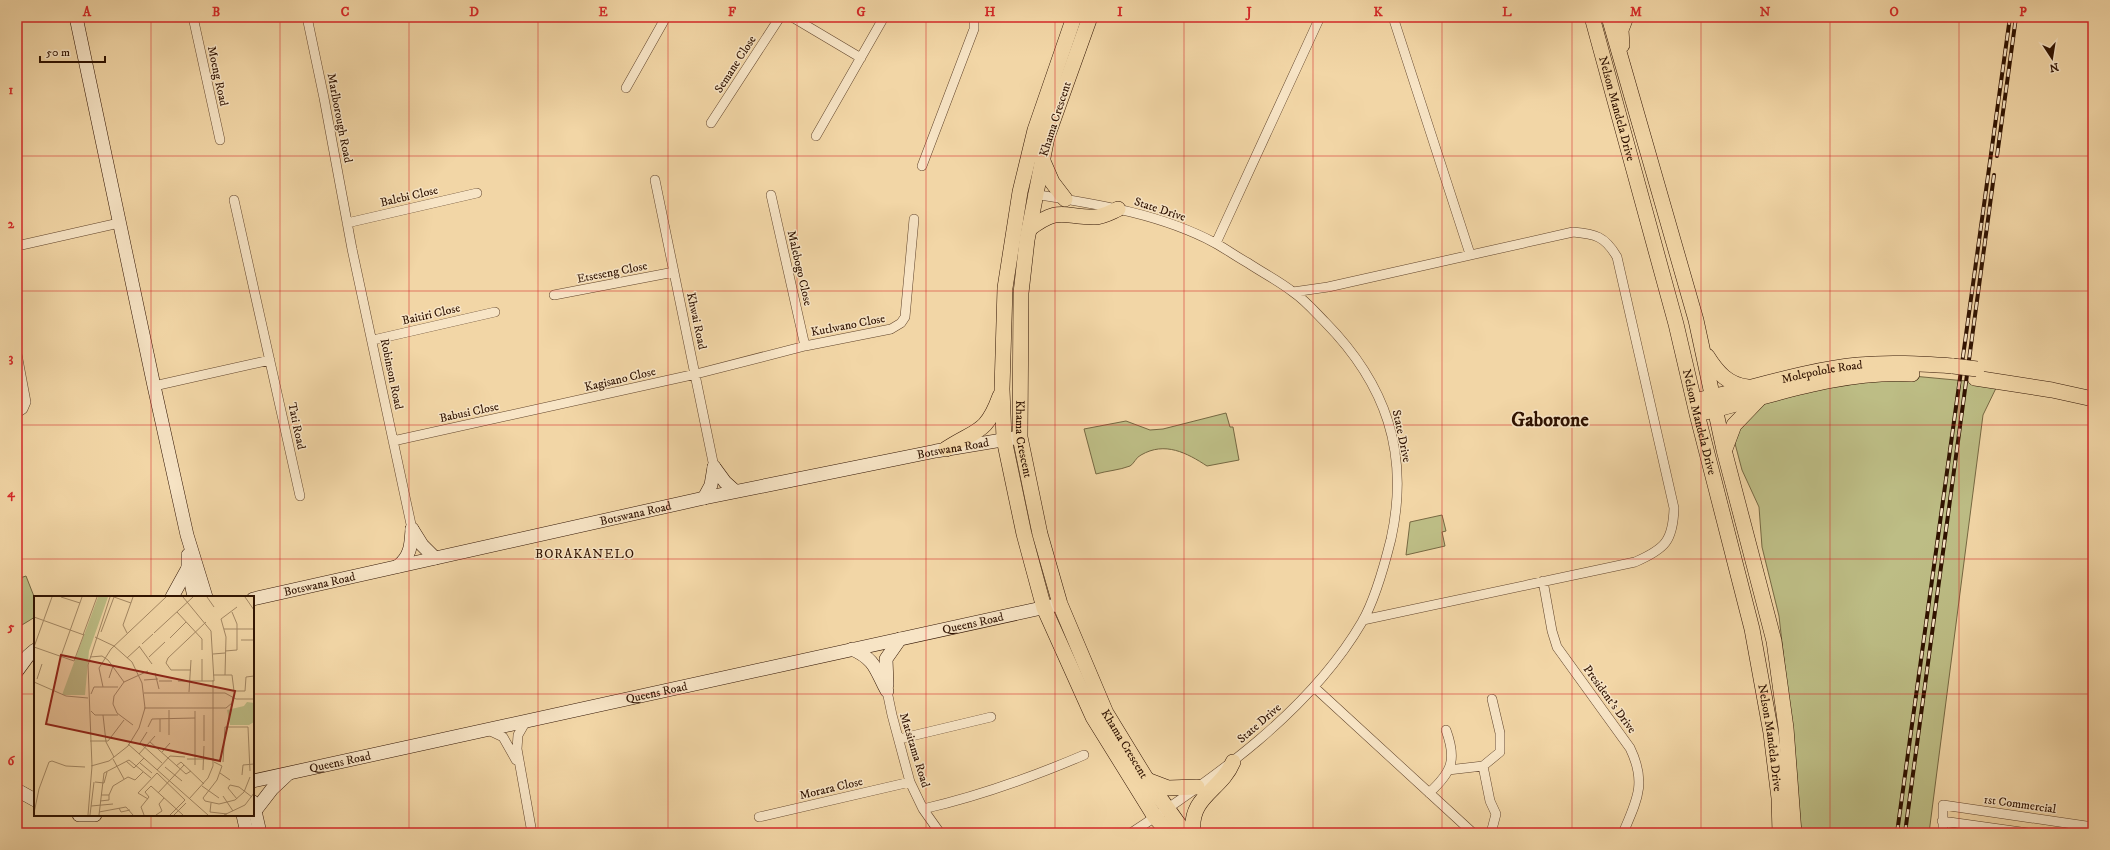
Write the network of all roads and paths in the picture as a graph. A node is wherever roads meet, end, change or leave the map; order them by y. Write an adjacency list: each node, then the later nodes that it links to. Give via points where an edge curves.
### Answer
1 (76, 17): 33 (main road)
2 (193, 17): 21 (street, Moeng Road)
3 (307, 17): 34 (street, Marlborough Road)
4 (666, 17): 18 (street)
5 (780, 17): 19 (street, Semane Close)
6 (792, 17): 16 (street)
7 (884, 17): 16 (street)
8 (974, 17): 23 (street, via 974,29)
9 (1074, 17): 25 (main road, Khama Crescent, via 1035,130)
10 (1090, 17): 22 (main road, Khama Crescent, via 1047,137)
11 (1320, 17): 36 (street)
12 (1394, 17): 38 (street)
13 (1592, 17): 57 (main road, Nelson Mandela Drive, via 1676,324)
14 (1609, 17): 17 (main road, Nelson Mandela Drive)
15 (1626, 17): 17 (main road, via 1621,30)
16 (861, 58): 20 (street)
17 (1624, 68): 45 (main road, Nelson Mandela Drive)
18 (626, 88)
19 (711, 124)
20 (816, 136)
21 (220, 140)
22 (1042, 159): 27 (main road, Khama Crescent); 29 (main road, via 1052,182)
23 (922, 166)
24 (656, 180): 39 (street, Khwai Road)
25 (1020, 192): 27 (street, State Drive); 51 (main road, Khama Crescent, via 1005,288)
26 (477, 193): 34 (street, Balebi Close)
27 (1035, 194): 29 (street, State Drive); 35 (main road, Khama Crescent)
28 (771, 195): 44 (street, Malebogo Close)
29 (1065, 199): 31 (street, State Drive)
30 (234, 200): 47 (street, Tati Road)
31 (1118, 209): 35 (main road, via 1095,217 1057,214); 36 (street, State Drive, via 1167,222)
32 (914, 219): 44 (street, Kutlwano Close, via 907,306 901,323 891,329)
33 (119, 223): 37 (street); 50 (main road)
34 (347, 223): 43 (street, Robinson Road)
35 (1029, 228): 59 (main road, Khama Crescent, via 1021,293)
36 (1216, 243): 40 (street, State Drive)
37 (17, 246)
38 (1470, 254): 40 (street, via 1328,287); 73 (street, via 1573,232 1600,237 1609,244 1617,257 1674,508 1673,524 1667,543 1650,556 1635,562)
39 (674, 272): 41 (street, Etseseng Close); 49 (street, Khwai Road)
40 (1293, 292): 80 (street, State Drive, via 1335,332 1367,373 1383,404 1393,442 1397,471 1394,527 1387,557)
41 (554, 295)
42 (495, 312): 43 (street, Baitiri Close)
43 (373, 340): 61 (street, Robinson Road)
44 (805, 346): 49 (street, Kutlwano Close)
45 (1704, 352): 53 (main road, via 1716,371 1727,380); 55 (main road, Nelson Mandela Drive)
46 (17, 354): 58 (street, via 26,402 23,409)
47 (270, 360): 50 (street); 66 (street, Tati Road)
48 (1976, 373): 52 (main road); 53 (main road, Molepolole Road, via 1858,365 1828,369); 54 (main road)
49 (696, 374): 56 (street, Kagisano Close); 64 (street, Khwai Road)
50 (154, 386): 69 (main road)
51 (1002, 389): 60 (main road, Khama Crescent); 62 (main road, via 990,420 980,430)
52 (2093, 389)
53 (1756, 393): 55 (main road, Molepolole Road); 63 (main road, via 1734,425)
54 (2093, 399)
55 (1714, 403): 57 (main road, Molepolole Road); 63 (main road, Nelson Mandela Drive)
56 (550, 406): 61 (street, Babusi Close)
57 (1695, 407): 127 (main road, Nelson Mandela Drive, via 1760,664 1779,798)
58 (17, 413)
59 (1020, 437): 60 (main road, Botswana Road); 78 (main road, Khama Crescent, via 1040,534)
60 (1004, 439): 62 (main road, Botswana Road); 79 (main road, Khama Crescent, via 1024,534)
61 (393, 441): 68 (street, Robinson Road)
62 (946, 449): 65 (main road, Botswana Road)
63 (1724, 450): 128 (main road, Nelson Mandela Drive, via 1774,640 1786,728)
64 (714, 467): 65 (main road, via 725,482); 67 (main road, via 711,485)
65 (736, 491): 67 (main road, Botswana Road)
66 (300, 496)
67 (704, 498): 70 (main road, Botswana Road)
68 (412, 529): 70 (main road, via 422,545); 71 (main road, via 410,552)
69 (187, 535): 72 (main road); 76 (main road)
70 (435, 558): 71 (main road, Botswana Road)
71 (398, 566): 77 (main road, Botswana Road)
72 (188, 568): 74 (main road); 75 (main road)
73 (1543, 581): 80 (street); 126 (street, President's Drive, via 1557,647 1635,757 1639,790)
74 (173, 596)
75 (194, 596)
76 (206, 596)
77 (254, 599)
78 (1060, 604): 79 (main road, Queens Road); 99 (main road, Khama Crescent, via 1106,713)
79 (1044, 608): 81 (main road, Queens Road); 109 (main road, Khama Crescent, via 1093,717)
80 (1363, 620): 85 (street, State Drive, via 1343,651)
81 (900, 638): 82 (main road, Queens Road); 86 (main road, via 886,659)
82 (852, 649): 86 (main road, via 872,661); 89 (main road, Queens Road)
83 (34, 651): 84 (main road)
84 (17, 671)
85 (1314, 687): 94 (street, State Drive, via 1280,722); 104 (street)
86 (887, 691): 92 (street, Matsitama Road)
87 (1492, 699): 96 (street, via 1500,733 1500,752)
88 (991, 717): 92 (street)
89 (526, 721): 90 (main road, Queens Road); 95 (street, via 517,742)
90 (488, 730): 95 (street, via 499,734 507,742); 98 (main road, Queens Road)
91 (1446, 730): 97 (street, via 1452,762)
92 (899, 739): 101 (street, Matsitama Road)
93 (1084, 755): 108 (street, via 1002,788)
94 (1233, 762): 102 (street, State Drive); 123 (main road, via 1229,772 1197,804 1192,825)
95 (518, 765): 118 (street)
96 (1484, 766): 97 (street); 125 (street, via 1490,802 1496,814)
97 (1448, 770): 104 (street, via 1446,776)
98 (288, 774): 100 (main road, Queens Road); 106 (main road)
99 (1147, 780): 102 (main road, via 1168,788); 109 (main road, Khama Crescent)
100 (254, 782)
101 (910, 782): 108 (street, Matsitama Road); 112 (street, Morara Close)
102 (1197, 786): 109 (street, State Drive)
103 (17, 790): 105 (main road)
104 (1429, 793): 124 (street)
105 (34, 799)
106 (254, 805)
107 (1953, 807): 113 (street, 1st Commercial, via 1943,806); 114 (street); 115 (street, 1st Commercial)
108 (923, 809): 119 (street, Matsitama Road)
109 (1161, 813): 120 (street, State Drive); 121 (main road, Khama Crescent); 122 (main road, Khama Crescent)
110 (249, 816): 116 (main road)
111 (253, 816): 117 (main road)
112 (758, 817)
113 (1942, 821): 114 (street); 129 (street)
114 (1951, 822): 129 (street); 130 (street)
115 (2093, 827)
116 (247, 833)
117 (260, 833)
118 (532, 833)
119 (940, 833)
120 (1131, 833)
121 (1169, 833)
122 (1185, 833)
123 (1193, 833)
124 (1473, 833)
125 (1491, 833)
126 (1623, 833)
127 (1780, 833)
128 (1794, 833)
129 (1943, 833)
130 (2028, 833)

